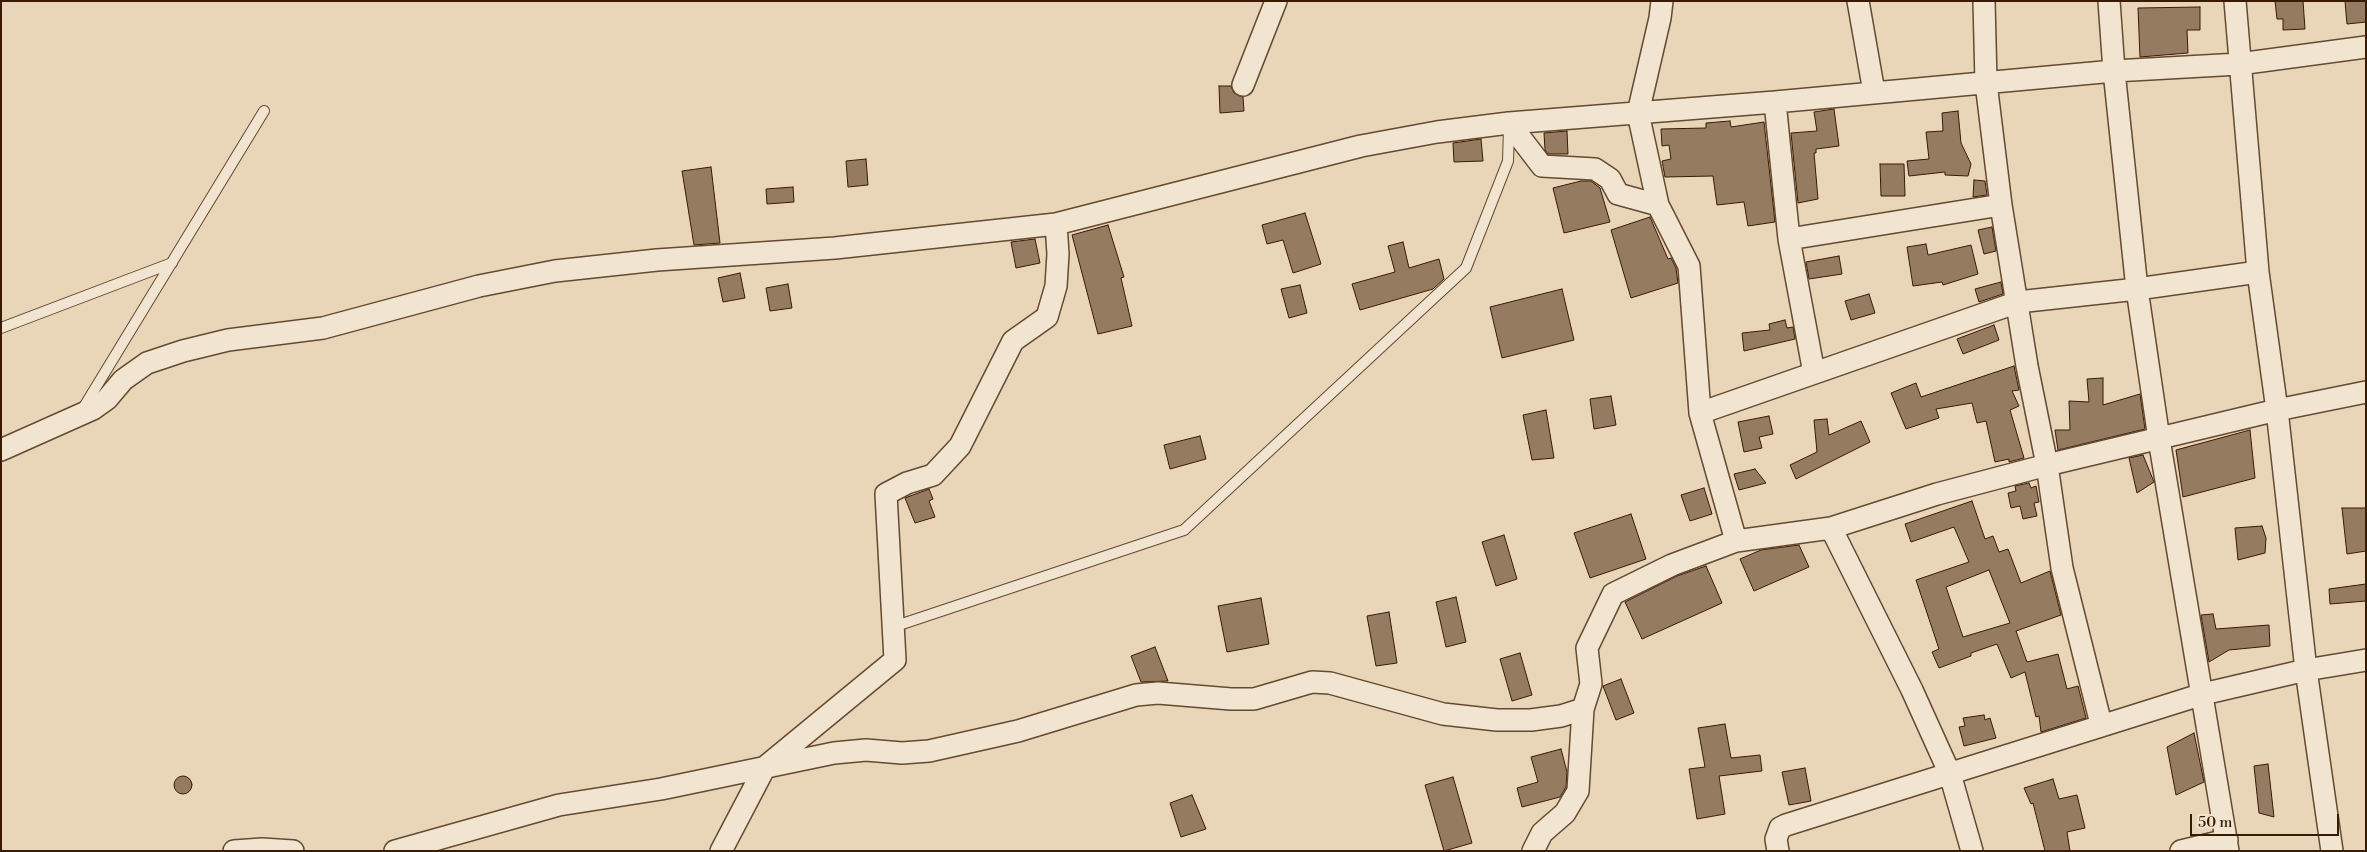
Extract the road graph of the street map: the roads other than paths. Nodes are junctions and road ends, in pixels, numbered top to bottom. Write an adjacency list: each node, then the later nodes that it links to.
1 (1276, 1): 11 (street)
2 (1662, 1): 15 (street)
3 (1858, 1): 12 (street)
4 (1984, 1): 10 (street)
5 (2109, 1): 9 (street)
6 (2235, 1): 8 (street)
7 (2366, 47): 8 (street)
8 (2239, 64): 9 (street); 22 (street)
9 (2114, 70): 10 (street); 23 (street)
10 (1986, 83): 12 (street); 18 (street)
11 (1243, 85)
12 (1874, 92): 13 (street)
13 (1775, 102): 15 (street); 20 (street)
14 (264, 111): 21 (lane)
15 (1638, 113): 16 (street); 17 (street)
16 (1509, 123): 17 (street); 19 (street); 36 (lane)
17 (1658, 205): 29 (street)
18 (2001, 205): 20 (street); 24 (street)
19 (1056, 224): 30 (street); 36 (street)
20 (1789, 239): 26 (street)
21 (172, 263): 25 (lane); 30 (lane)
22 (2258, 272): 23 (street); 28 (street)
23 (2137, 289): 24 (street); 31 (street)
24 (2018, 302): 26 (street); 33 (street)
25 (1, 328)
26 (1814, 373): 29 (street)
27 (2366, 392): 28 (street)
28 (2277, 410): 31 (street); 38 (street)
29 (1700, 413): 35 (street)
30 (78, 417): 32 (street)
31 (2159, 439): 33 (street); 39 (street)
32 (1, 450)
33 (2047, 465): 34 (street); 41 (street)
34 (1831, 528): 35 (street); 43 (street)
35 (1736, 541): 40 (street)
36 (893, 627): 42 (street)
37 (2366, 660): 38 (street)
38 (2306, 670): 39 (street); 53 (street)
39 (2202, 694): 41 (street); 44 (street)
40 (1583, 708): 42 (street); 49 (street)
41 (2101, 724): 43 (street)
42 (765, 767): 47 (street); 48 (street)
43 (1950, 774): 50 (street); 51 (street)
44 (2228, 845): 52 (street)
45 (234, 851): 46 (street)
46 (293, 851)
47 (395, 851)
48 (721, 851)
49 (1533, 851)
50 (1778, 851)
51 (1972, 851)
52 (2181, 851)
53 (2332, 851)

